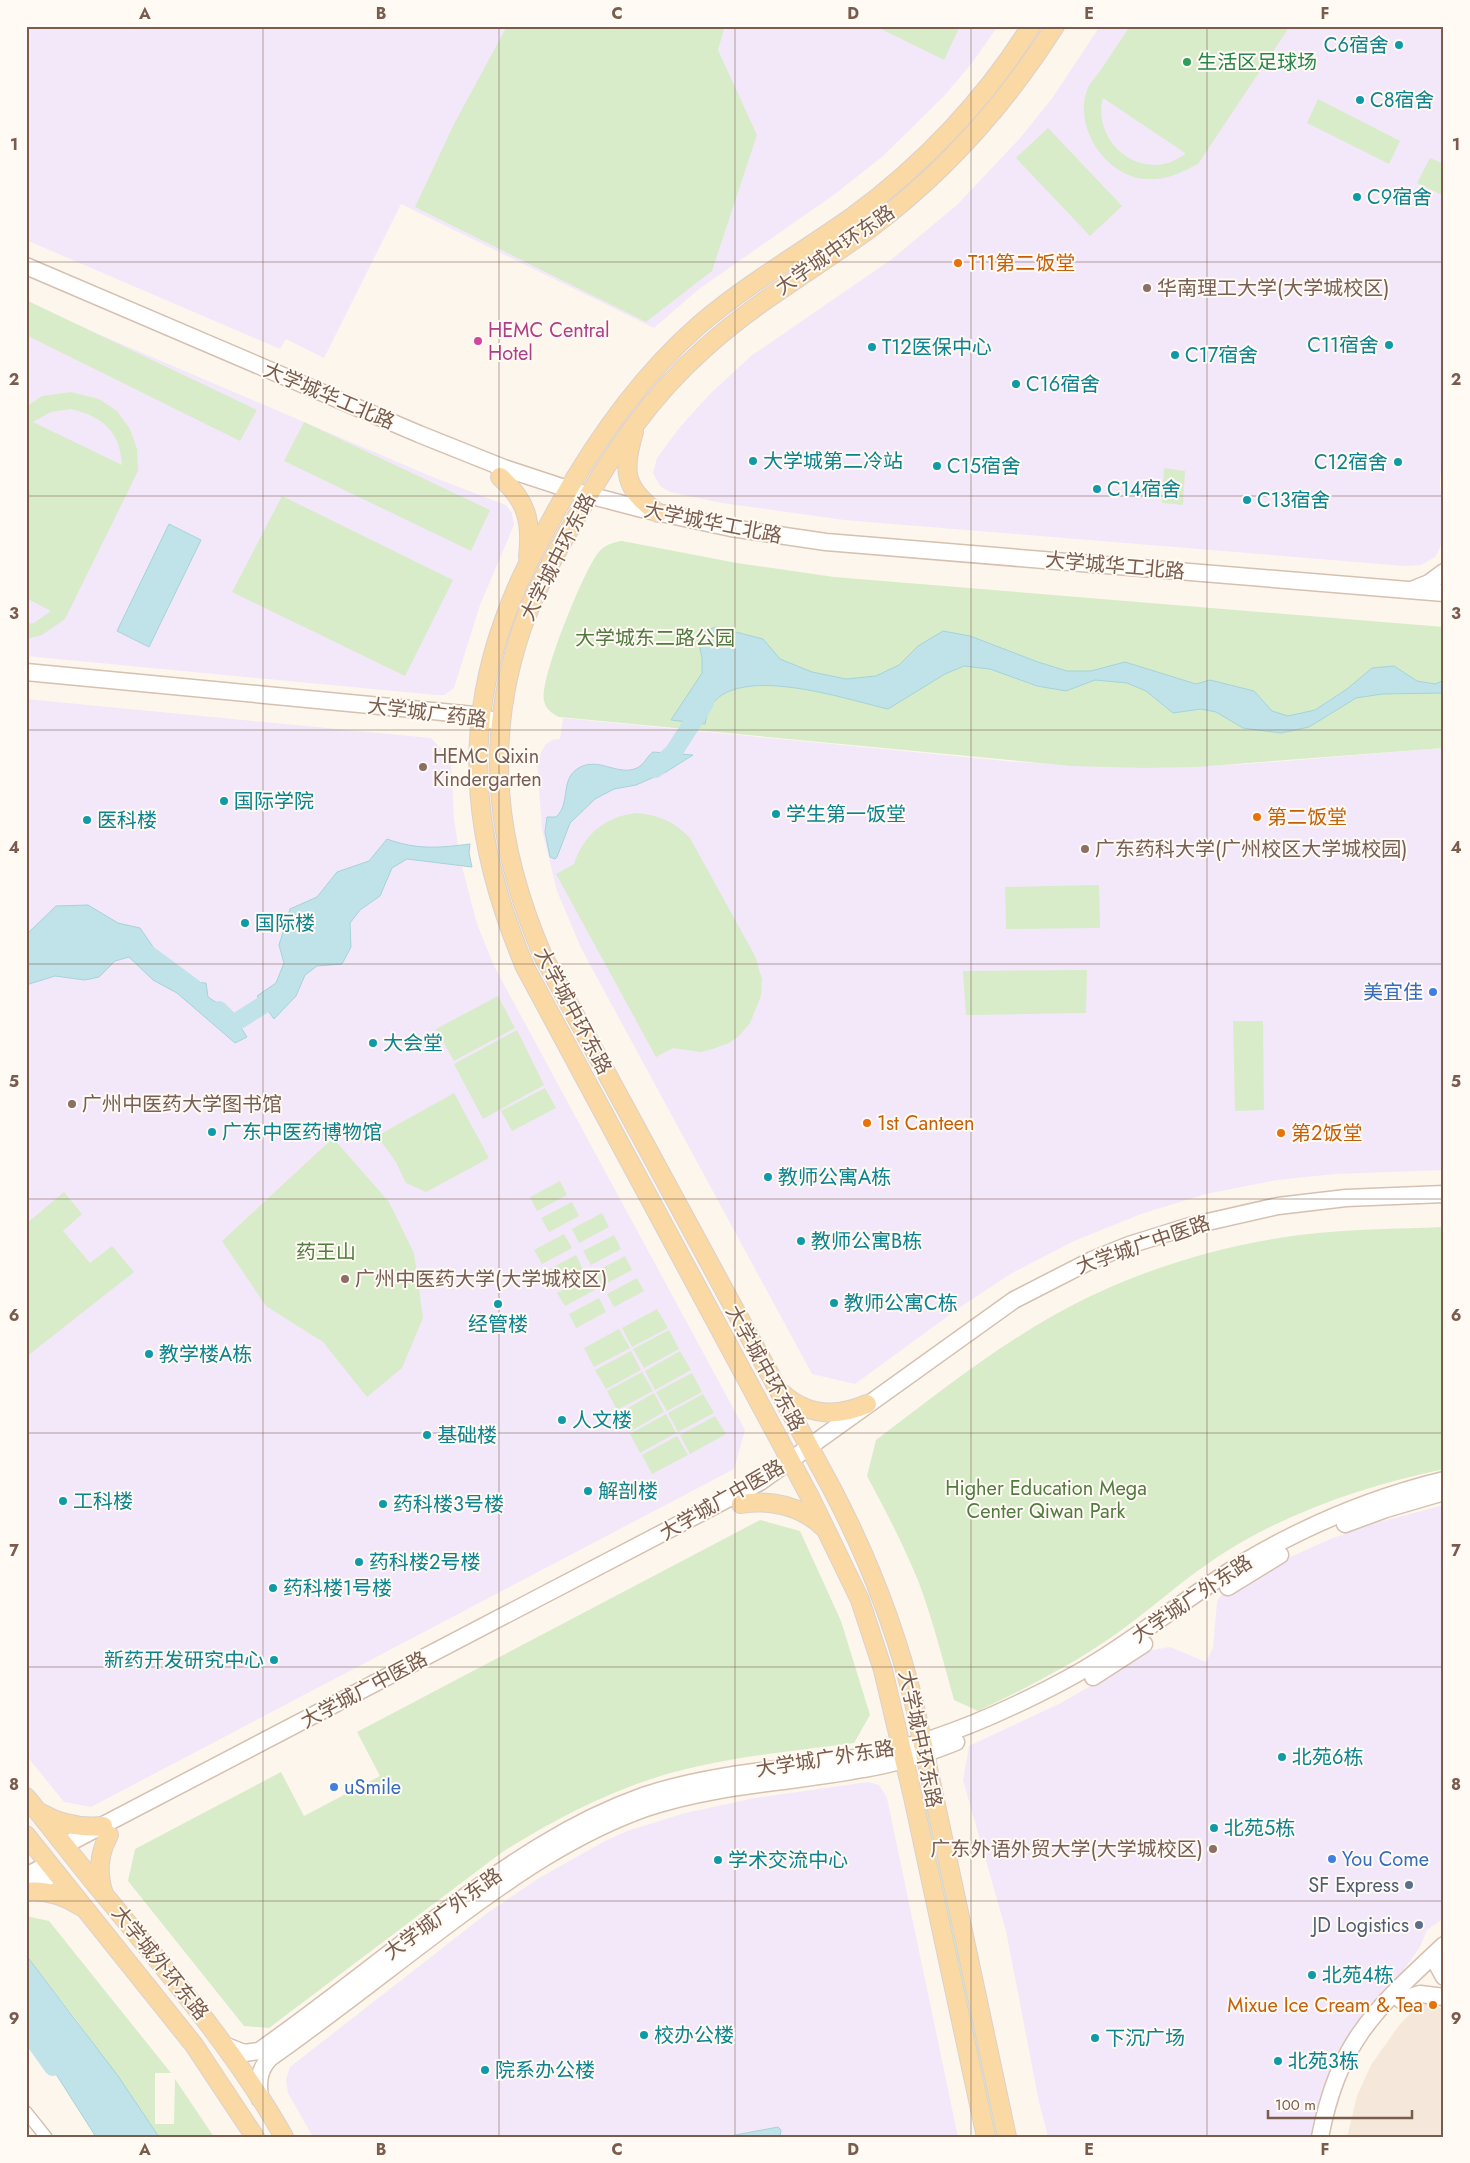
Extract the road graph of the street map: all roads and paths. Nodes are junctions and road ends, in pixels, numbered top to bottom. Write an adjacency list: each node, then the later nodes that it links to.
1 (1031, 26): 7 (main road, 大学城中环东路)
2 (1055, 26): 5 (main road, 大学城中环东路)
3 (26, 266): 7 (main road, 大学城华工北路)
4 (26, 277): 6 (main road, 大学城华工北路)
5 (639, 418): 8 (main road, 大学城中环东路); 9 (main road)
6 (500, 477): 7 (main road, 大学城华工北路); 10 (main road)
7 (566, 493): 8 (main road, 大学城华工北路); 10 (main road, 大学城中环东路)
8 (586, 499): 9 (main road, 大学城华工北路); 14 (main road, 大学城华工北路); 18 (main road, 大学城中环东路)
9 (658, 513): 12 (main road, 大学城华工北路)
10 (526, 567): 17 (main road, 大学城中环东路)
11 (1444, 572): 12 (main road)
12 (1409, 590): 13 (main road, 大学城华工北路)
13 (1444, 593)
14 (1444, 603)
15 (26, 672): 17 (main road, 大学城广药路)
16 (26, 683): 17 (main road, 大学城广药路)
17 (481, 721): 18 (main road, 大学城广药路); 24 (main road, 大学城中环东路)
18 (501, 723): 21 (main road, 大学城中环东路)
19 (1444, 1194): 22 (main road, 大学城广中医路)
20 (1444, 1204): 23 (main road, 大学城广中医路)
21 (775, 1386): 22 (main road); 23 (main road, 大学城中环东路)
22 (867, 1404): 23 (main road, 大学城广中医路)
23 (811, 1452): 24 (main road, 大学城广中医路); 29 (main road, 大学城中环东路)
24 (793, 1465): 27 (main road, 大学城广中医路); 28 (main road, 大学城中环东路); 32 (main road, 大学城广中医路)
25 (1444, 1480): 29 (main road, 大学城广外东路)
26 (1444, 1492): 29 (main road, 大学城广外东路)
27 (741, 1504): 28 (main road); 32 (main road, 大学城广中医路)
28 (828, 1532): 30 (main road, 大学城中环东路)
29 (923, 1748): 30 (main road, 大学城广外东路); 50 (main road, 大学城中环东路)
30 (903, 1754): 43 (main road, 大学城广外东路); 44 (main road, 大学城广外东路); 49 (main road, 大学城中环东路)
31 (32, 1803): 32 (main road); 34 (main road, 大学城外环东路)
32 (106, 1830): 34 (main road, 大学城广中医路); 38 (main road)
33 (26, 1835): 35 (main road, 大学城外环东路)
34 (68, 1850): 38 (main road, 大学城外环东路)
35 (53, 1868): 36 (main road); 37 (main road); 39 (main road, 大学城外环东路)
36 (26, 1876)
37 (26, 1890): 39 (main road)
38 (104, 1895): 43 (main road, 大学城外环东路)
39 (87, 1910): 47 (main road, 大学城外环东路)
40 (1442, 1959): 42 (main road); 51 (main road)
41 (1444, 1997): 42 (main road)
42 (1401, 2000): 52 (main road)
43 (224, 2045): 44 (main road, 大学城外环东路)
44 (260, 2099): 48 (main road, 大学城外环东路)
45 (26, 2112): 46 (street)
46 (46, 2137)
47 (255, 2137)
48 (284, 2137)
49 (986, 2137)
50 (1007, 2137)
51 (1320, 2137)
52 (1330, 2137)

